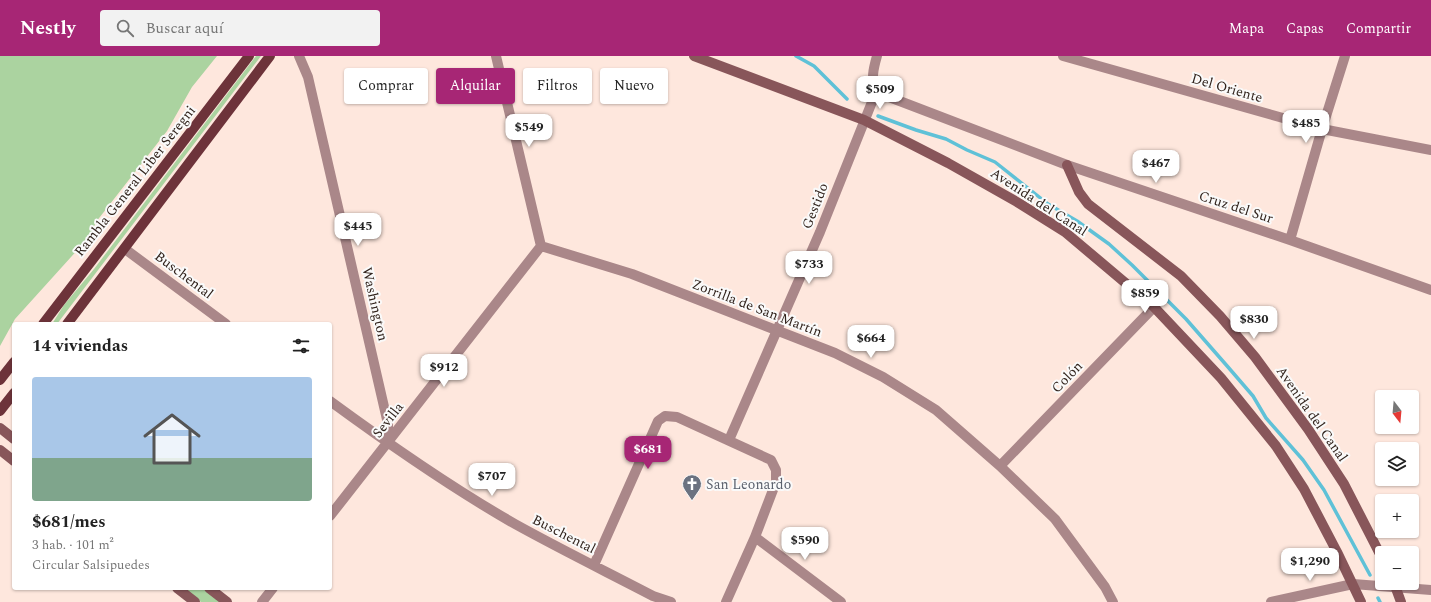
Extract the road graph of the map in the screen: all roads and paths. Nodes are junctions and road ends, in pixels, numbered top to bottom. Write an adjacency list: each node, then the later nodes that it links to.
1 (249, 56): 19 (main road, Rambla General Liber Seregni)
2 (270, 56): 16 (main road)
3 (299, 56): 31 (street, Washington)
4 (496, 56): 15 (street)
5 (694, 56): 10 (street, Avenida del Canal)
6 (877, 56): 9 (street)
7 (1063, 56): 11 (street, Del Oriente)
8 (1345, 56): 11 (street)
9 (876, 92): 10 (street, Gestido); 13 (street, Cruz del Sur)
10 (864, 120): 18 (street, Avenida del Canal); 22 (street, Gestido)
11 (1322, 129): 12 (street, Del Oriente); 14 (street)
12 (1431, 150)
13 (1067, 166): 14 (street, Cruz del Sur); 37 (street, Avenida del Canal)
14 (1290, 240): 17 (street, Cruz del Sur)
15 (540, 246): 22 (street, Zorrilla de San Martín); 31 (street, Sevilla)
16 (125, 249): 20 (main road); 21 (street, Buschental)
17 (1431, 290)
18 (1154, 307): 34 (street, Colón); 39 (street, Avenida del Canal)
19 (45, 322)
20 (69, 322)
21 (223, 322)
22 (778, 331): 30 (street, Gestido); 34 (street, Zorrilla de San Martín)
23 (12, 365): 24 (main road)
24 (0, 380)
25 (12, 396): 27 (main road)
26 (332, 402): 31 (street, Buschental)
27 (0, 411)
28 (0, 428): 29 (street)
29 (12, 437)
30 (730, 440): 36 (street); 38 (street)
31 (388, 443): 35 (street, Sevilla); 38 (street, Buschental)
32 (0, 450): 33 (street)
33 (12, 459)
34 (1000, 466): 54 (street, Zorrilla de San Martín)
35 (332, 513)
36 (756, 537): 52 (street); 53 (street)
37 (1376, 546)
38 (594, 565): 47 (street, Buschental)
39 (1353, 584): 40 (street); 55 (street); 56 (street, Avenida del Canal)
40 (1375, 585)
41 (1419, 589): 46 (street)
42 (179, 590): 48 (street)
43 (212, 590): 49 (street)
44 (271, 590): 50 (street)
45 (1396, 590): 57 (street)
46 (1431, 590)
47 (652, 599): 51 (street, Buschental)
48 (194, 602)
49 (227, 602)
50 (262, 602)
51 (671, 602)
52 (726, 602)
53 (841, 602)
54 (1113, 602)
55 (1271, 602)
56 (1361, 602)
57 (1401, 602)

